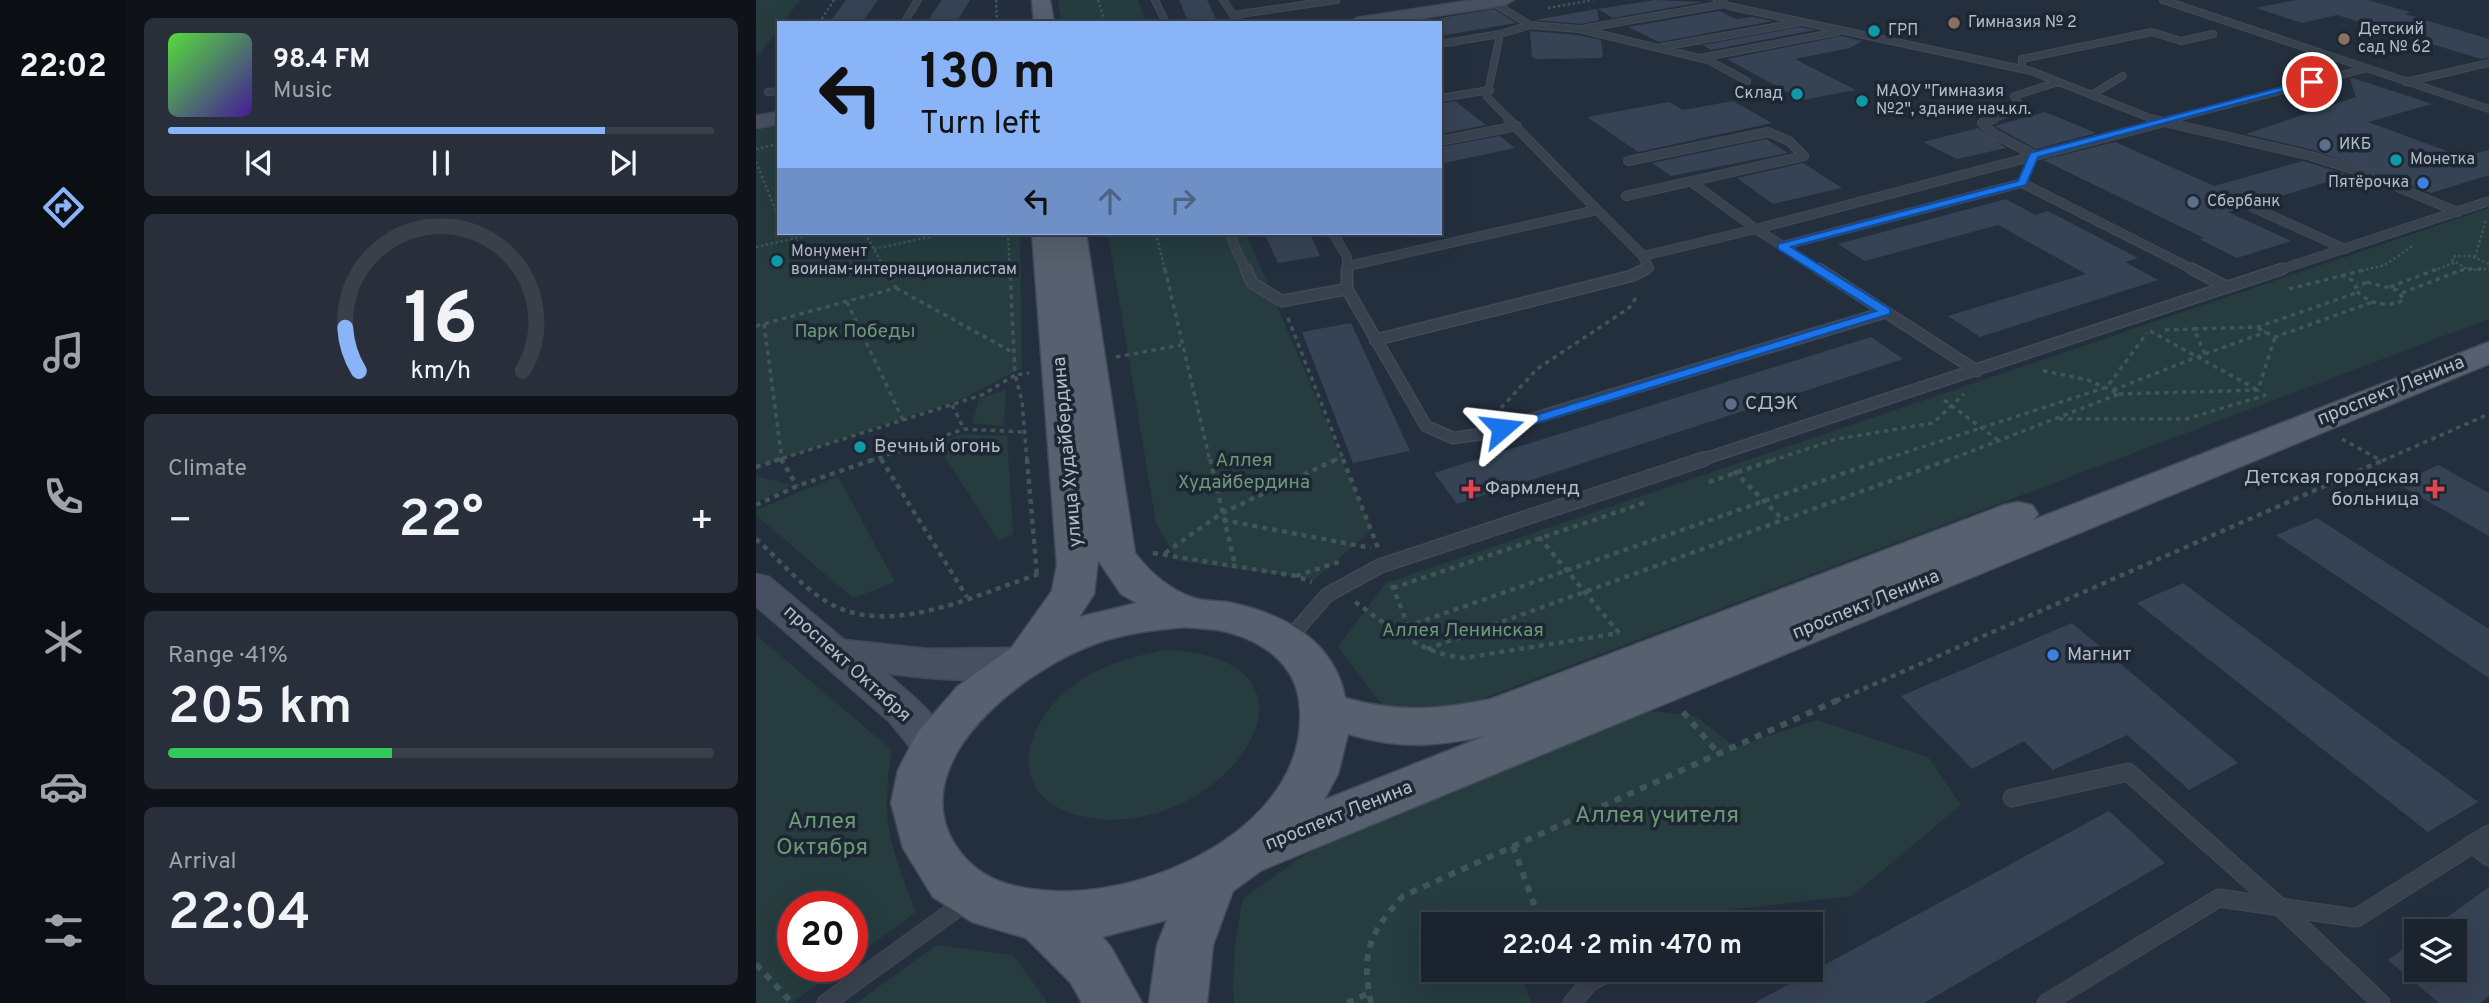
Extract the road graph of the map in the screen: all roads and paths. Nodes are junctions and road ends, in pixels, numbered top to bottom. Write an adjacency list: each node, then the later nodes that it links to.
1 (834, 0): 15 (path)
2 (918, 0): 16 (lane)
3 (996, 0): 17 (path)
4 (1023, 0): 18 (main road)
5 (1041, 0): 19 (main road)
6 (1098, 0): 20 (path)
7 (1155, 0): 21 (lane)
8 (1223, 0): 14 (lane)
9 (1336, 0): 14 (lane)
10 (1717, 0): 13 (lane)
11 (2163, 0): 35 (lane)
12 (1495, 1): 23 (main road); 25 (lane)
13 (1726, 4): 24 (lane); 26 (lane)
14 (1234, 15): 22 (lane)
15 (820, 21)
16 (905, 21)
17 (997, 21)
18 (1025, 21)
19 (1044, 21)
20 (1104, 21)
21 (1165, 21)
22 (1237, 21)
23 (1370, 21)
24 (1803, 22): 27 (lane); 31 (lane)
25 (1530, 25): 26 (lane); 28 (lane)
26 (1579, 29): 31 (lane)
27 (1844, 31): 32 (lane); 34 (lane)
28 (1500, 34): 30 (lane); 40 (lane)
29 (2213, 34): 34 (lane)
30 (1442, 44)
31 (1657, 48): 32 (lane)
32 (1698, 58): 37 (lane)
33 (2489, 63): 39 (lane)
34 (2022, 69): 38 (lane)
35 (2364, 69): 39 (lane); 47 (lane)
36 (2123, 76): 43 (lane)
37 (1747, 81)
38 (2058, 82): 43 (lane); 53 (lane)
39 (2406, 82): 45 (lane)
40 (1490, 90): 44 (lane); 49 (lane)
41 (777, 91): 42 (lane)
42 (768, 92)
43 (2091, 95): 47 (lane)
44 (1442, 98)
45 (2489, 109)
46 (777, 118): 48 (main road)
47 (2157, 121): 53 (lane); 62 (lane)
48 (756, 122)
49 (1517, 126): 50 (lane); 61 (lane)
50 (1442, 141)
51 (777, 144): 52 (path)
52 (756, 149)
53 (2034, 155): 57 (lane); 66 (lane)
54 (1628, 161): 56 (lane)
55 (756, 162): 63 (path)
56 (1690, 181): 58 (lane); 66 (lane)
57 (2022, 183): 79 (lane); 91 (lane)
58 (1626, 196)
59 (2489, 201): 62 (lane)
60 (2252, 207): 82 (lane)
61 (1597, 210): 83 (lane); 87 (lane)
62 (2458, 212): 82 (lane)
63 (777, 213)
64 (2488, 218): 65 (path); 84 (path)
65 (2475, 222)
66 (1756, 229): 79 (lane); 83 (lane)
67 (786, 235): 77 (path)
68 (809, 235): 77 (path)
69 (866, 235): 81 (path)
70 (938, 235): 81 (path)
71 (1008, 235): 117 (path)
72 (1046, 235): 182 (main road, улица Худайбердина)
73 (1072, 235): 174 (main road, улица Худайбердина)
74 (1156, 235): 115 (path)
75 (1230, 235): 98 (lane)
76 (1334, 235): 87 (lane)
77 (788, 240): 80 (path)
78 (2419, 242): 95 (path)
79 (1782, 246): 101 (lane)
80 (756, 247)
81 (874, 249): 93 (path)
82 (2345, 249): 91 (lane)
83 (1643, 256): 90 (lane)
84 (2475, 257): 85 (path); 86 (path)
85 (2489, 262)
86 (2454, 263): 88 (path); 92 (path)
87 (1348, 266): 94 (lane)
88 (2466, 268): 89 (path); 97 (path)
89 (2489, 269)
90 (1631, 276): 114 (lane); 138 (path)
91 (2227, 287): 102 (lane)
92 (2390, 287): 96 (path); 97 (path)
93 (896, 288): 99 (path); 117 (path)
94 (1347, 289): 98 (lane); 114 (lane)
95 (2281, 292)
96 (2356, 293): 100 (path); 106 (path)
97 (2402, 293): 100 (path)
98 (1282, 301): 145 (path)
99 (846, 302): 104 (path); 137 (path)
100 (2373, 302): 112 (path)
101 (1886, 312): 124 (lane); 138 (lane)
102 (2130, 320): 110 (path); 121 (lane)
103 (2188, 321): 108 (path)
104 (764, 324): 105 (path); 147 (path)
105 (756, 326)
106 (2258, 327): 107 (path); 111 (path)
107 (2194, 329): 108 (path); 118 (path)
108 (2162, 330): 110 (path)
109 (2489, 330): 184 (main road, проспект Ленина)
110 (2149, 332): 113 (path); 120 (path); 127 (path)
111 (2266, 332): 112 (path); 118 (path)
112 (2275, 337): 128 (path)
113 (2134, 339)
114 (1375, 340): 138 (lane)
115 (1181, 345): 119 (path); 156 (path)
116 (2489, 352): 192 (main road, проспект Ленина)
117 (1014, 353): 126 (path)
118 (2205, 354): 120 (path)
119 (1115, 357)
120 (2197, 357): 128 (path); 130 (path)
121 (2009, 360): 123 (path); 124 (lane)
122 (2050, 365): 123 (path)
123 (2038, 369): 125 (path); 127 (path)
124 (1977, 371): 144 (lane)
125 (2026, 373)
126 (1015, 375): 134 (path); 141 (path)
127 (2107, 387): 130 (path); 139 (path)
128 (2258, 390): 131 (path); 132 (path)
129 (1970, 391): 150 (path)
130 (2113, 391): 131 (path)
131 (2119, 394): 136 (path)
132 (2266, 395): 133 (path); 136 (path)
133 (2272, 398)
134 (951, 404): 137 (path); 140 (path)
135 (2489, 414): 148 (path)
136 (2055, 419): 143 (path)
137 (904, 420): 147 (path)
138 (1502, 428)
139 (1982, 428): 143 (path); 154 (path)
140 (964, 429): 141 (path); 146 (path)
141 (1024, 432): 168 (path)
142 (2337, 436): 148 (path)
143 (1999, 441): 158 (path)
144 (1718, 456): 150 (path); 157 (lane)
145 (1342, 457): 156 (path); 161 (path)
146 (880, 458): 152 (path); 173 (path)
147 (781, 459): 149 (path); 152 (path)
148 (2380, 460): 186 (path)
149 (756, 467)
150 (1735, 473): 151 (path); 154 (path)
151 (1699, 485)
152 (797, 486): 155 (path)
153 (1651, 501): 159 (path)
154 (1764, 502): 158 (path); 166 (path)
155 (756, 505)
156 (1223, 516): 161 (path); 163 (path); 165 (path)
157 (1524, 520): 159 (path); 164 (lane)
158 (1783, 520): 172 (path)
159 (1540, 538): 166 (path); 170 (path)
160 (756, 539): 173 (path)
161 (1379, 549): 164 (path)
162 (1144, 552): 163 (path)
163 (1165, 554): 165 (path)
164 (1384, 564): 170 (path); 171 (lane)
165 (1235, 565): 171 (path)
166 (1567, 570): 172 (path); 175 (path)
167 (1046, 572): 168 (path)
168 (1037, 575): 173 (path)
169 (756, 586): 181 (main road, проспект Октября)
170 (1393, 588): 175 (path)
171 (1332, 590): 176 (path); 179 (lane)
172 (1585, 592): 177 (path); 180 (path)
173 (967, 597)
174 (1185, 612): 179 (main road); 182 (main road)
175 (1408, 626): 176 (path)
176 (1397, 630): 180 (path)
177 (1619, 633): 178 (path); 180 (path)
178 (1626, 641)
179 (1287, 642): 184 (main road)
180 (1427, 649)
181 (837, 652): 182 (main road); 185 (main road, проспект Октября)
182 (1024, 659): 185 (main road, проспект Ленина)
183 (1674, 700): 186 (path)
184 (1326, 710): 192 (main road)
185 (934, 747): 193 (main road, проспект Ленина)
186 (1718, 753): 190 (path)
187 (2012, 797): 194 (lane)
188 (2489, 834): 189 (lane)
189 (2472, 844): 191 (lane); 194 (lane)
190 (1513, 846): 195 (path); 199 (path)
191 (2489, 857)
192 (1227, 866): 196 (main road, проспект Ленина); 203 (main road)
193 (972, 897): 196 (main road, проспект Ленина); 201 (lane)
194 (2280, 907): 207 (lane); 208 (lane)
195 (1537, 912)
196 (1041, 916): 202 (main road)
197 (756, 964): 200 (path)
198 (1589, 982): 206 (lane)
199 (1369, 993): 204 (path); 205 (path)
200 (792, 1003)
201 (826, 1003)
202 (1113, 1003)
203 (1178, 1003)
204 (1347, 1003)
205 (1371, 1003)
206 (1572, 1003)
207 (2046, 1003)
208 (2381, 1003)

